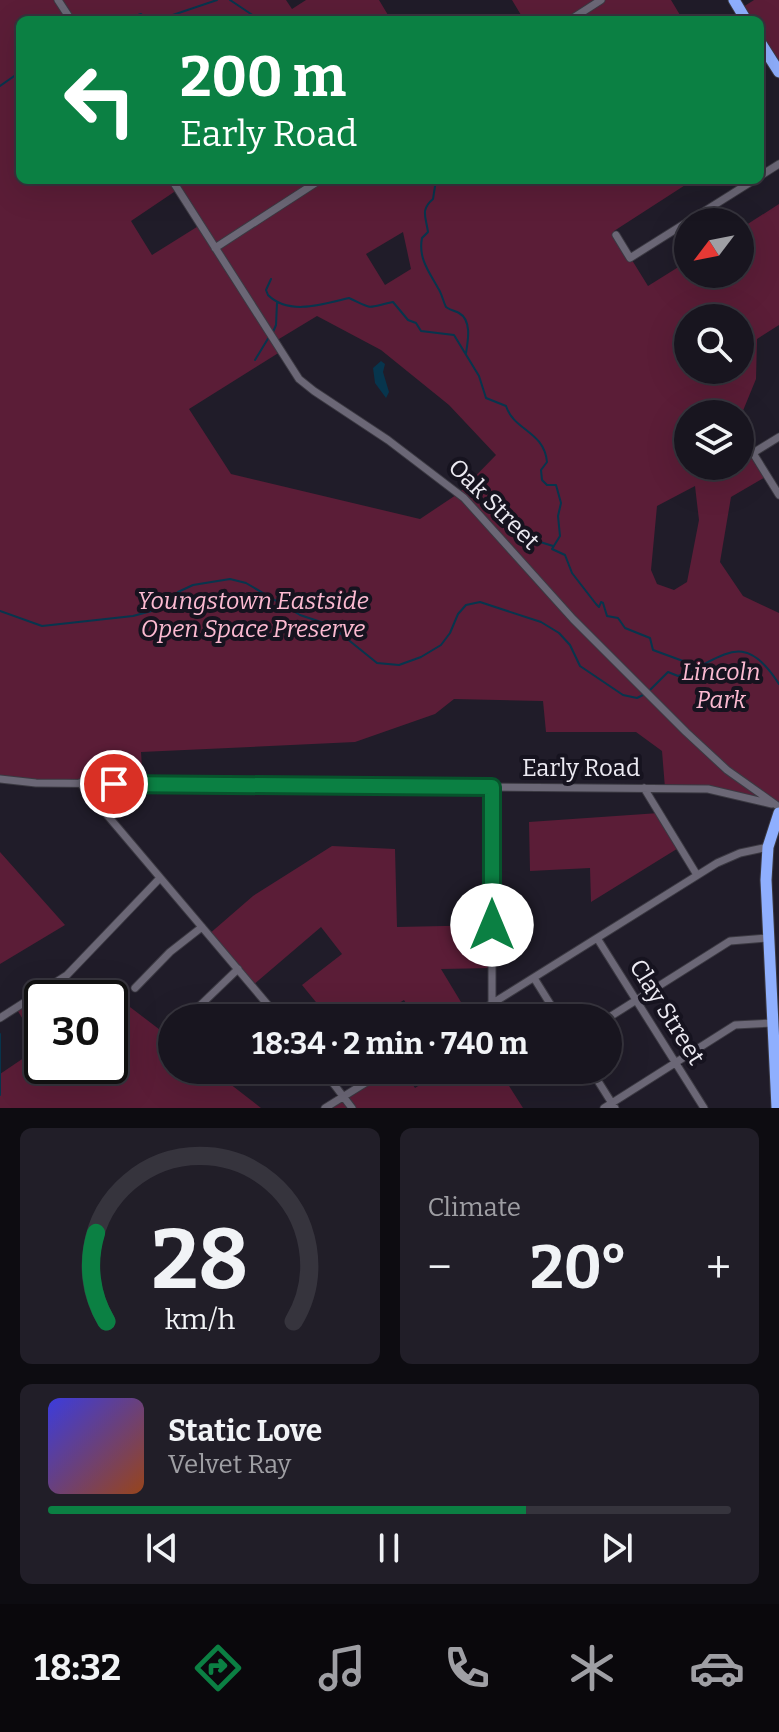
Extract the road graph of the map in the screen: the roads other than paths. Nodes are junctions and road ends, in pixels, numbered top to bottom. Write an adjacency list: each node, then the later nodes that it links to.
1 (601, 0): 2 (street)
2 (576, 16)
3 (764, 48): 4 (highway)
4 (779, 72)
5 (175, 184): 9 (street, Oak Street)
6 (314, 184): 9 (street)
7 (748, 184): 8 (street)
8 (616, 235)
9 (215, 248): 16 (street, Oak Street)
10 (779, 437): 11 (street)
11 (779, 495)
12 (0, 779): 13 (street, Early Road)
13 (80, 783): 14 (street, Early Road); 19 (street)
14 (492, 787): 15 (street, Early Road); 31 (street)
15 (644, 788): 16 (street, Early Road); 18 (street)
16 (778, 808): 17 (highway)
17 (768, 847): 18 (street); 22 (highway)
18 (697, 875): 21 (street)
19 (160, 878): 20 (street); 34 (street)
20 (202, 927): 24 (street); 27 (street)
21 (597, 938): 25 (street); 28 (street, Clay Street)
22 (768, 938): 23 (highway); 28 (street)
23 (774, 960): 26 (highway)
24 (238, 969): 29 (street); 30 (street)
25 (534, 978): 31 (street); 32 (street)
26 (775, 984): 35 (highway)
27 (135, 988)
28 (636, 1000): 33 (street); 36 (street, Clay Street)
29 (202, 1004)
30 (267, 1004)
31 (492, 1004)
32 (550, 1004)
33 (622, 1009)
34 (1, 1018)
35 (773, 1023): 36 (street); 45 (highway)
36 (675, 1063): 41 (street); 44 (street, Clay Street)
37 (335, 1084): 40 (street)
38 (364, 1084): 40 (street)
39 (598, 1084): 41 (street)
40 (345, 1096): 42 (street); 43 (street)
41 (610, 1106)
42 (325, 1108)
43 (352, 1108)
44 (704, 1108)
45 (777, 1108)

